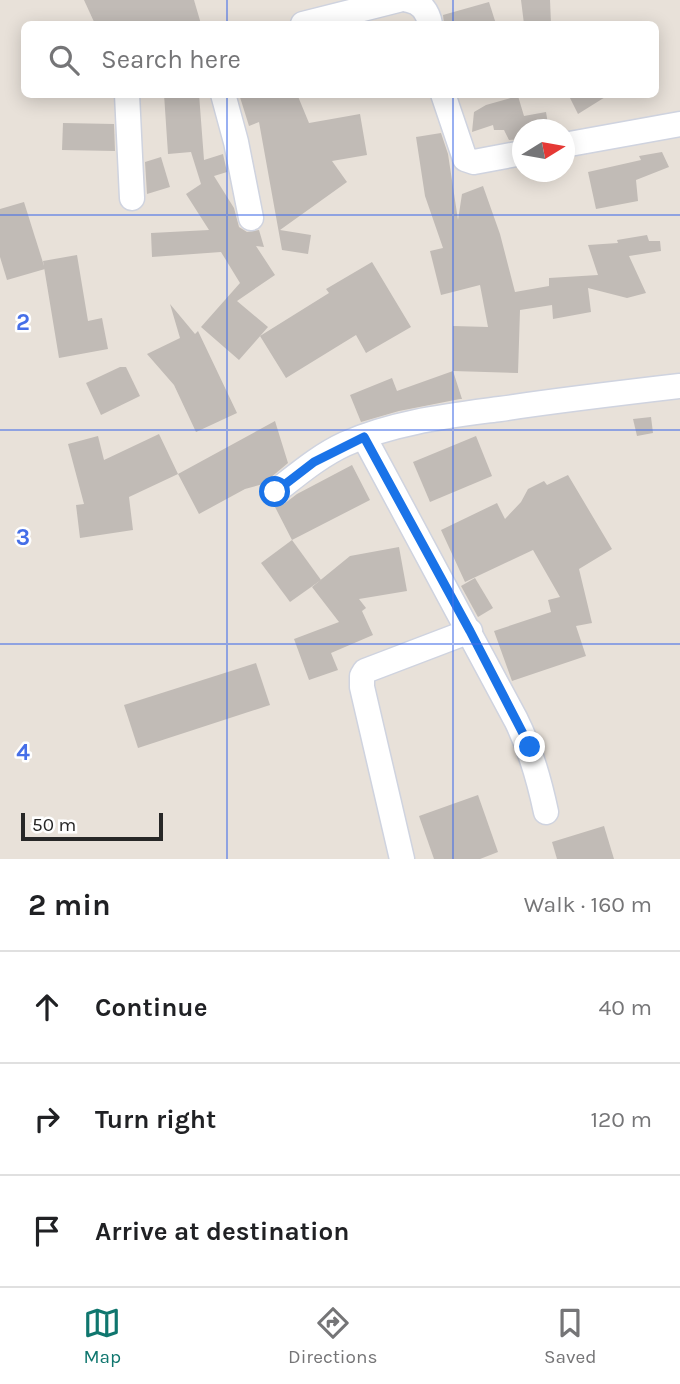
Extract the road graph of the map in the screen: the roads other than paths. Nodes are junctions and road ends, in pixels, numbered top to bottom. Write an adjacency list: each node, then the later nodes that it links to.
1 (398, 0): 3 (street)
2 (408, 0): 4 (street)
3 (315, 21)
4 (429, 21)
5 (127, 98): 11 (street)
6 (223, 98): 12 (street)
7 (444, 98): 10 (street)
8 (680, 124): 9 (street)
9 (575, 143)
10 (512, 155)
11 (132, 198)
12 (251, 218)
13 (680, 386): 14 (street)
14 (364, 437): 15 (street); 16 (street)
15 (275, 492)
16 (470, 631): 17 (street); 18 (street)
17 (546, 812)
18 (402, 859)

